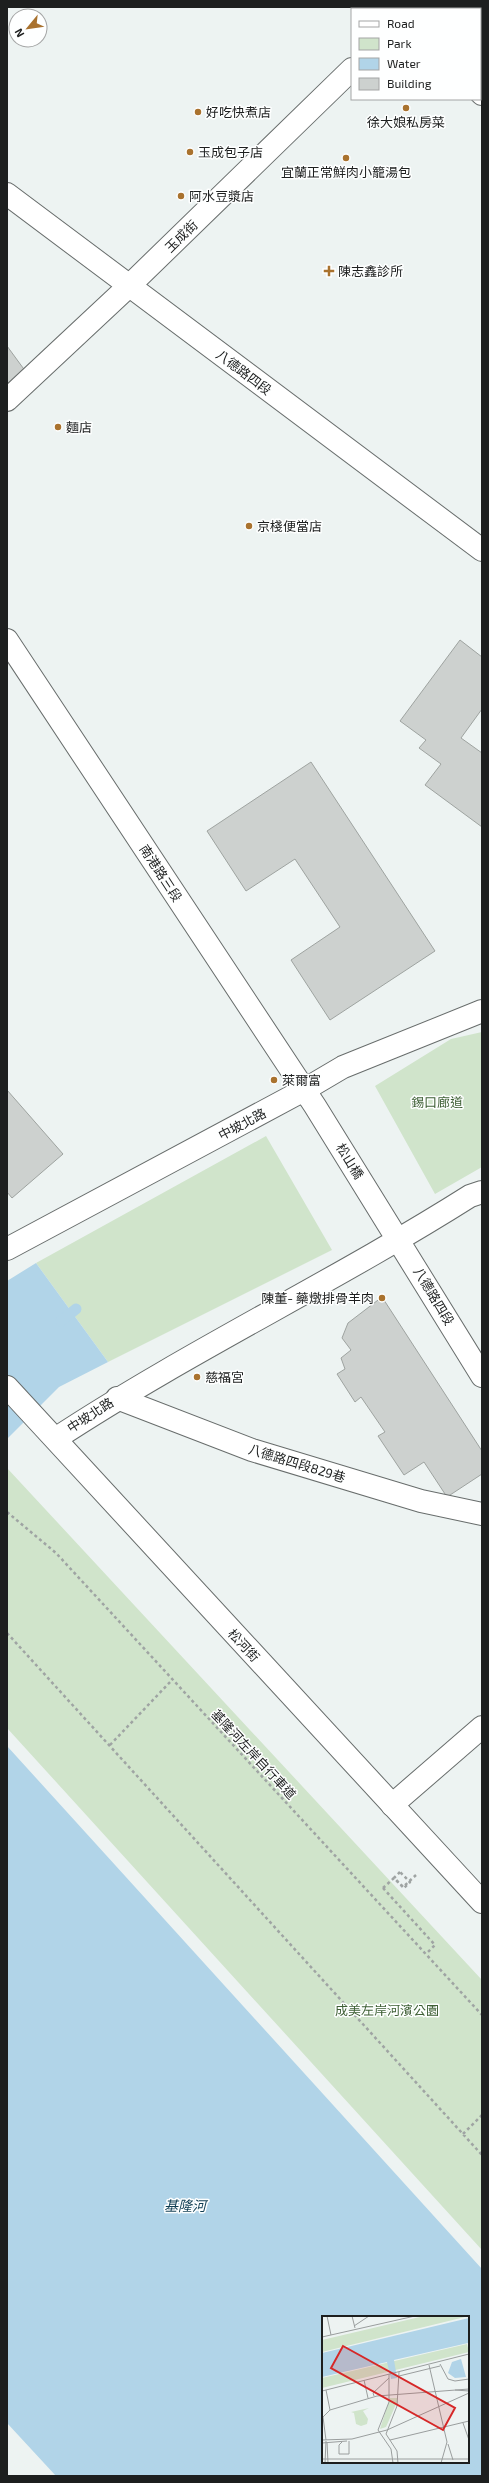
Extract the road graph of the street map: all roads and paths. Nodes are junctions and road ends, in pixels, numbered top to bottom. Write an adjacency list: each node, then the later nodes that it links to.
1 (351, 70): 3 (street, 玉成街)
2 (7, 194): 3 (street, 八德路四段)
3 (130, 285): 4 (street, 玉成街); 5 (street, 八德路四段)
4 (7, 400)
5 (482, 550)
6 (7, 640): 8 (street, 南港路三段)
7 (482, 1011): 8 (street, 中坡北路)
8 (310, 1098): 10 (street, 松山橋); 12 (street, 中坡北路)
9 (482, 1192): 11 (street, 中坡北路)
10 (385, 1216): 11 (street, 八德路四段)
11 (400, 1240): 13 (street, 八德路四段); 15 (street, 中坡北路)
12 (7, 1249)
13 (482, 1376)
14 (7, 1387): 16 (street, 松河街)
15 (117, 1398): 16 (street, 中坡北路); 18 (street, 八德路四段829巷)
16 (48, 1432): 23 (street, 松河街)
17 (7, 1512): 20 (path, 基隆河左岸自行車道)
18 (482, 1514)
19 (7, 1633): 22 (path)
20 (172, 1680): 22 (path); 26 (path, 基隆河左岸自行車道)
21 (482, 1727): 23 (street)
22 (110, 1744): 29 (path)
23 (392, 1805): 25 (street, 松河街)
24 (416, 1875): 26 (path, bridge)
25 (482, 1902)
26 (426, 1954): 27 (path, 基隆河左岸自行車道)
27 (482, 2015)
28 (482, 2115): 29 (path)
29 (463, 2134): 30 (path)
30 (482, 2155)

